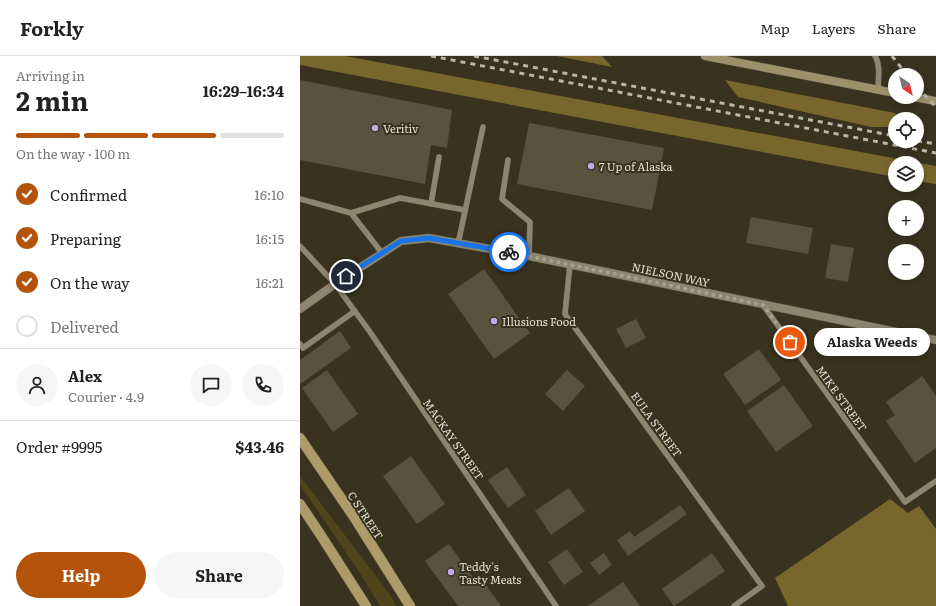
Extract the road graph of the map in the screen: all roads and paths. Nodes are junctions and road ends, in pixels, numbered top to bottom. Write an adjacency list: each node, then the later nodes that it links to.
1 (705, 56): 3 (main road)
2 (875, 56): 3 (lane)
3 (878, 90): 4 (main road)
4 (888, 92)
5 (924, 99): 6 (main road)
6 (936, 101)
7 (483, 127): 12 (lane)
8 (439, 157): 11 (lane)
9 (508, 160): 17 (lane)
10 (300, 199): 13 (lane)
11 (431, 204): 12 (lane); 13 (lane)
12 (465, 210): 14 (lane)
13 (350, 213): 16 (lane)
14 (458, 244): 16 (street, NIELSON WAY); 17 (street, NIELSON WAY)
15 (300, 246): 19 (lane, MACKAY STREET)
16 (382, 253): 19 (street)
17 (529, 256): 18 (street, NIELSON WAY)
18 (570, 264): 20 (street, NIELSON WAY); 31 (lane, EULA STREET)
19 (335, 284): 21 (street); 22 (lane, MACKAY STREET)
20 (763, 305): 23 (street, NIELSON WAY); 26 (lane, MIKE STREET)
21 (300, 309)
22 (355, 311): 24 (lane); 30 (lane, MACKAY STREET)
23 (936, 340)
24 (300, 344)
25 (300, 438): 29 (main road, C STREET)
26 (936, 481)
27 (300, 504): 28 (main road)
28 (366, 606)
29 (410, 606)
30 (556, 606)
31 (734, 606)

